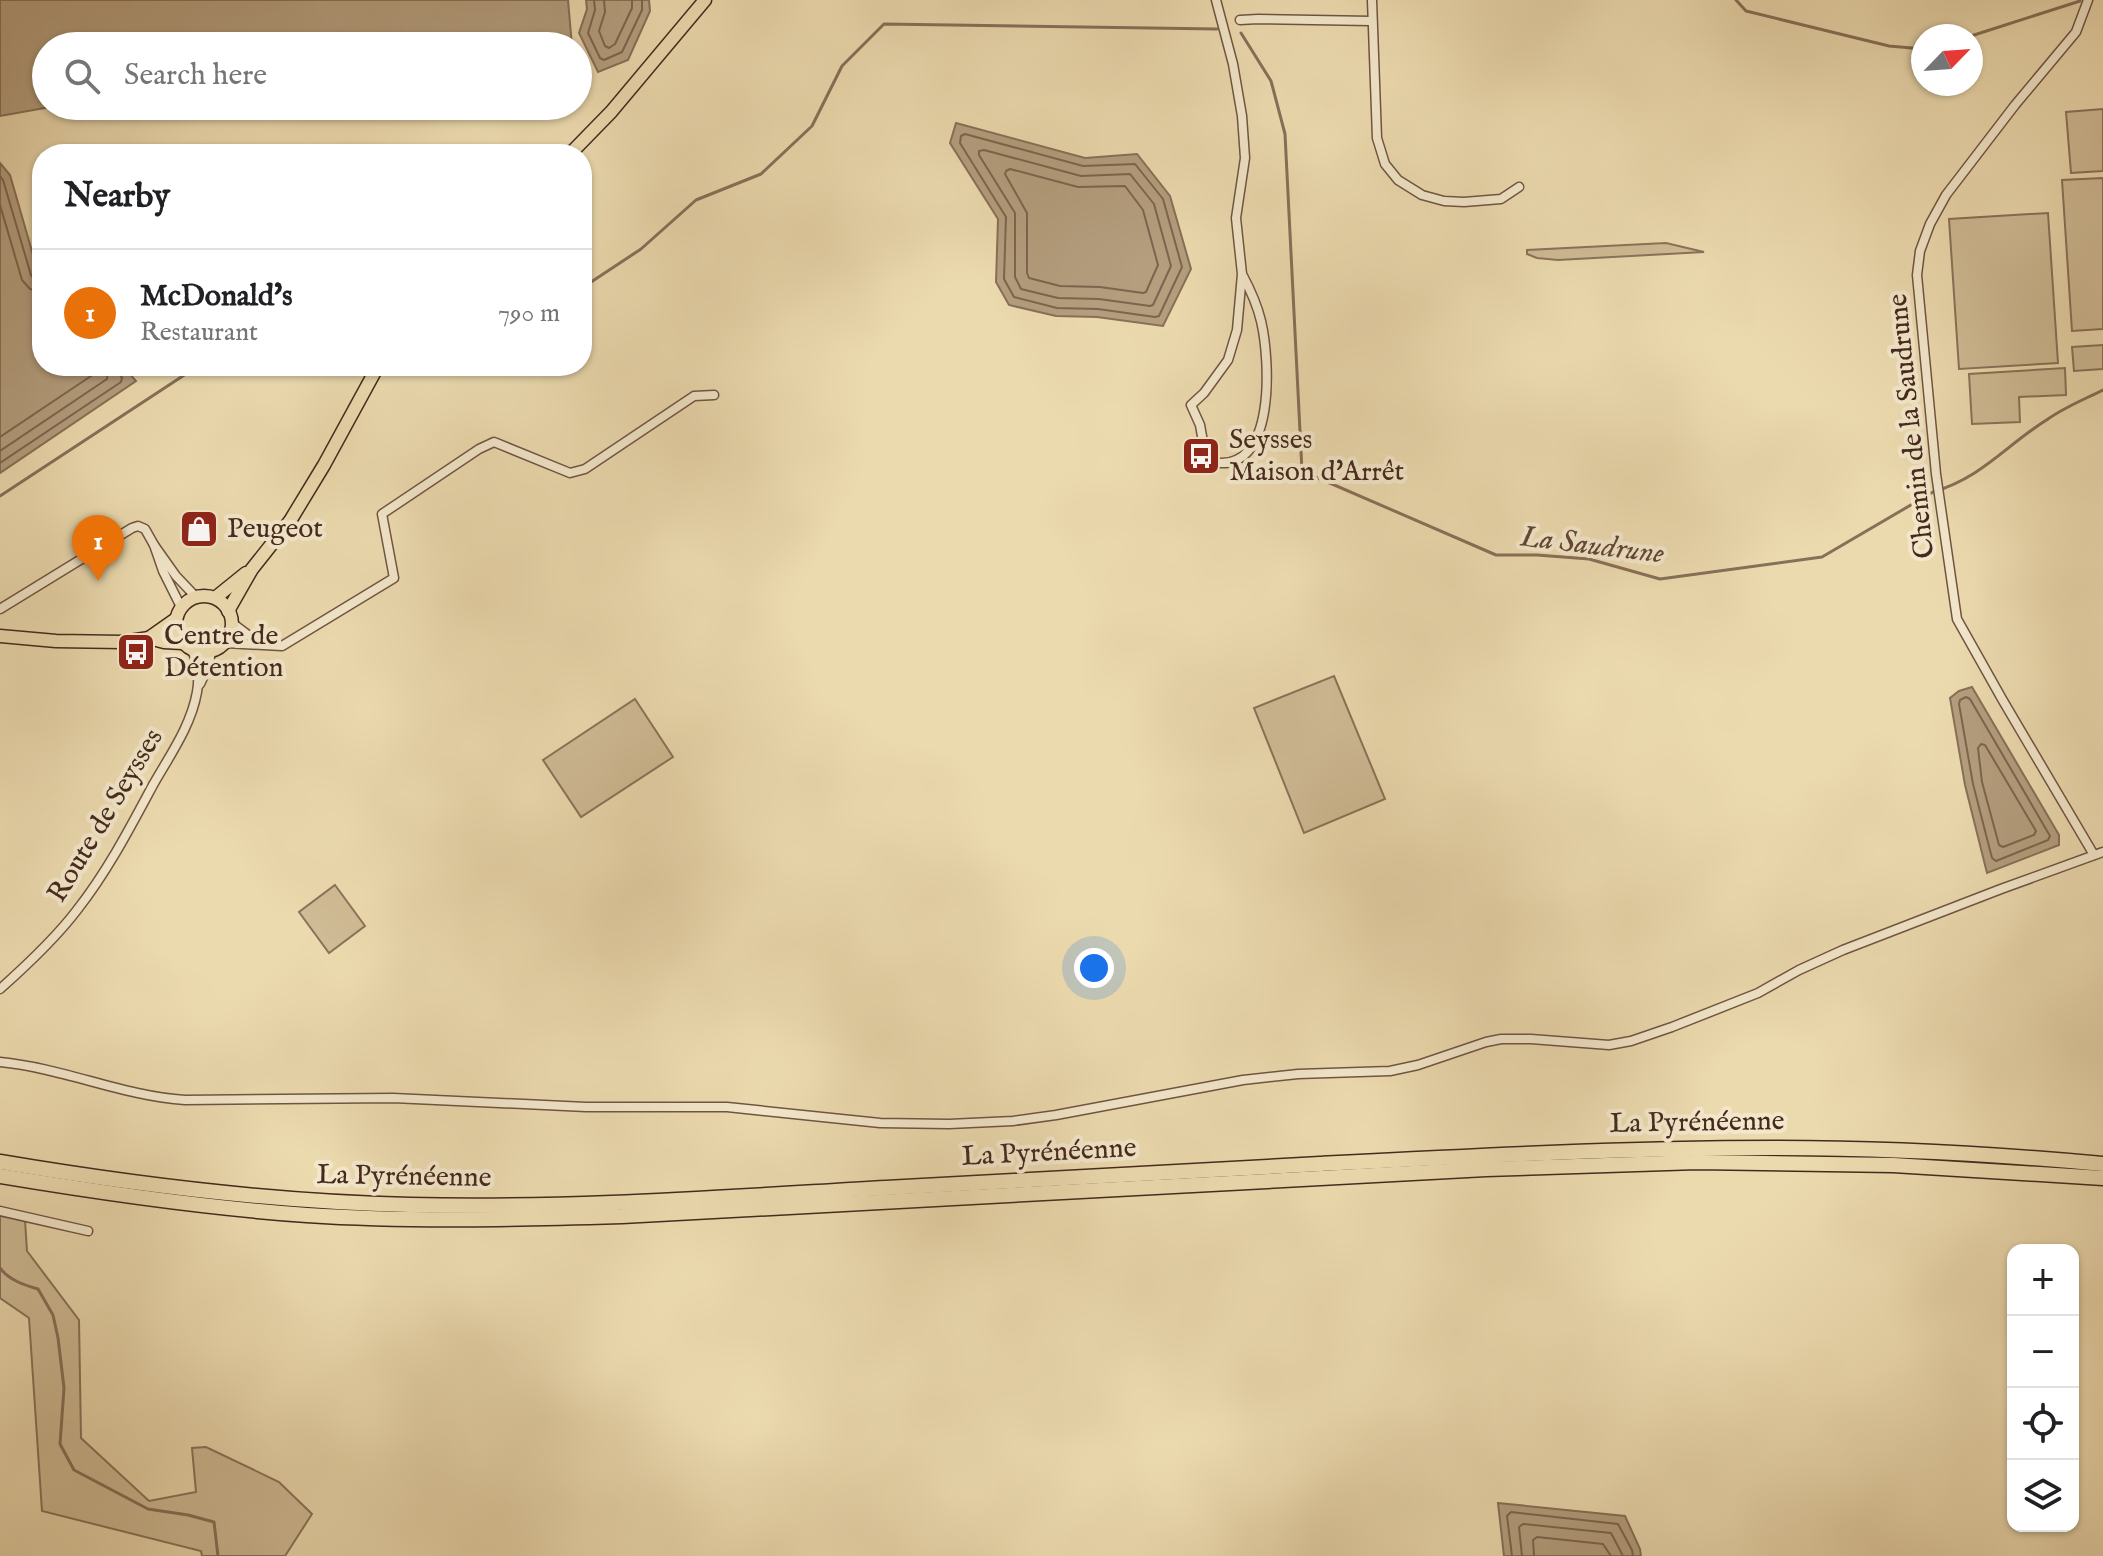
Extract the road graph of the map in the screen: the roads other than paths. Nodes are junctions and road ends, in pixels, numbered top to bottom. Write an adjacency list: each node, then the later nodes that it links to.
1 (705, 0): 7 (main road)
2 (1216, 0): 9 (street)
3 (1372, 0): 6 (street)
4 (2088, 0): 26 (street, Chemin de la Saudrune)
5 (1240, 20): 6 (street)
6 (1371, 21): 8 (street)
7 (580, 144)
8 (1519, 187)
9 (1242, 274): 9 (street)
10 (373, 376): 13 (main road)
11 (714, 395): 22 (street)
12 (154, 545): 14 (street); 16 (street); 17 (street)
13 (252, 569): 15 (main road); 18 (main road)
14 (196, 597): 15 (main road); 17 (main road)
15 (215, 598): 18 (main road)
16 (0, 609)
17 (178, 613): 20 (main road); 23 (main road)
18 (230, 617): 21 (main road); 22 (street)
19 (0, 636): 20 (main road)
20 (149, 638): 23 (main road)
21 (225, 643): 22 (street); 24 (main road)
22 (261, 645)
23 (187, 646): 24 (main road); 25 (street, Route de Seysses)
24 (211, 652): 25 (street, Route de Seysses)
25 (198, 688): 27 (street, Route de Seysses)
26 (2099, 854): 28 (street)
27 (0, 989)
28 (0, 1062)
29 (0, 1162): 30 (highway, La Pyrénéenne)
30 (2103, 1164)
31 (0, 1176): 32 (highway, La Pyrénéenne)
32 (2103, 1178)
33 (0, 1211): 34 (street)
34 (88, 1231)

